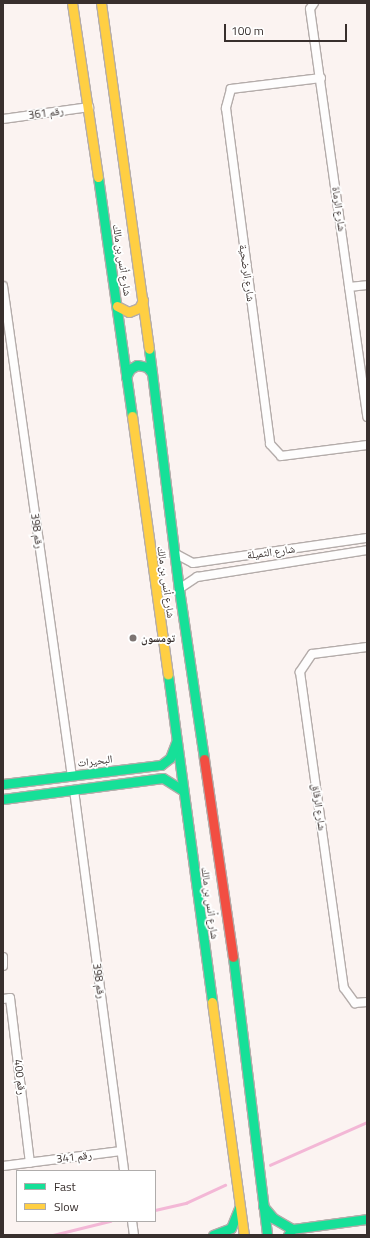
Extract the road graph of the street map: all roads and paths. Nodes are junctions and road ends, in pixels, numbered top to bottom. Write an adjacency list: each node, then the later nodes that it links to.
1 (72, 3): 5 (main road, شارع أنس بن مالك)
2 (101, 3): 10 (main road, شارع أنس بن مالك)
3 (314, 3): 4 (street, شارع الرماة)
4 (321, 78): 9 (street, شارع الرماة); 15 (street, شارع الرضحية)
5 (89, 108): 6 (street, رقم 361); 11 (main road, شارع أنس بن مالك)
6 (3, 119)
7 (367, 285): 9 (street)
8 (3, 286): 23 (street, رقم 398)
9 (349, 287): 14 (street, شارع الرماة)
10 (143, 300): 11 (main road); 12 (main road, شارع أنس بن مالك)
11 (116, 306): 13 (main road, شارع أنس بن مالك)
12 (152, 373): 13 (main road); 18 (main road, شارع أنس بن مالك)
13 (126, 377): 21 (main road, شارع أنس بن مالك)
14 (367, 417)
15 (367, 445)
16 (367, 538): 18 (street, شارع الثميلة)
17 (367, 550): 19 (street, شارع الثميلة)
18 (176, 554): 19 (main road, شارع أنس بن مالك)
19 (179, 589): 38 (main road, شارع أنس بن مالك)
20 (367, 647): 32 (street, شارع الرقاق)
21 (176, 742): 22 (main road, البحيرات); 27 (main road, شارع أنس بن مالك)
22 (142, 767): 23 (main road, البحيرات); 24 (main road)
23 (72, 776): 25 (main road, البحيرات)
24 (142, 781): 26 (main road); 27 (main road)
25 (3, 784)
26 (74, 790): 28 (main road); 33 (street, رقم 398)
27 (182, 790): 37 (main road, شارع أنس بن مالك)
28 (3, 799)
29 (3, 957): 30 (street)
30 (3, 966)
31 (3, 999): 34 (street, رقم 400)
32 (367, 1002)
33 (121, 1151): 34 (street, رقم 341); 36 (street, رقم 398)
34 (30, 1162): 35 (street, رقم 341)
35 (3, 1166)
36 (124, 1170)
37 (240, 1202): 43 (main road); 44 (main road, شارع أنس بن مالك)
38 (262, 1205): 41 (main road); 45 (main road, شارع أنس بن مالك)
39 (367, 1219): 41 (main road)
40 (132, 1222): 42 (street)
41 (290, 1232)
42 (134, 1235)
43 (212, 1235)
44 (244, 1235)
45 (267, 1235)

